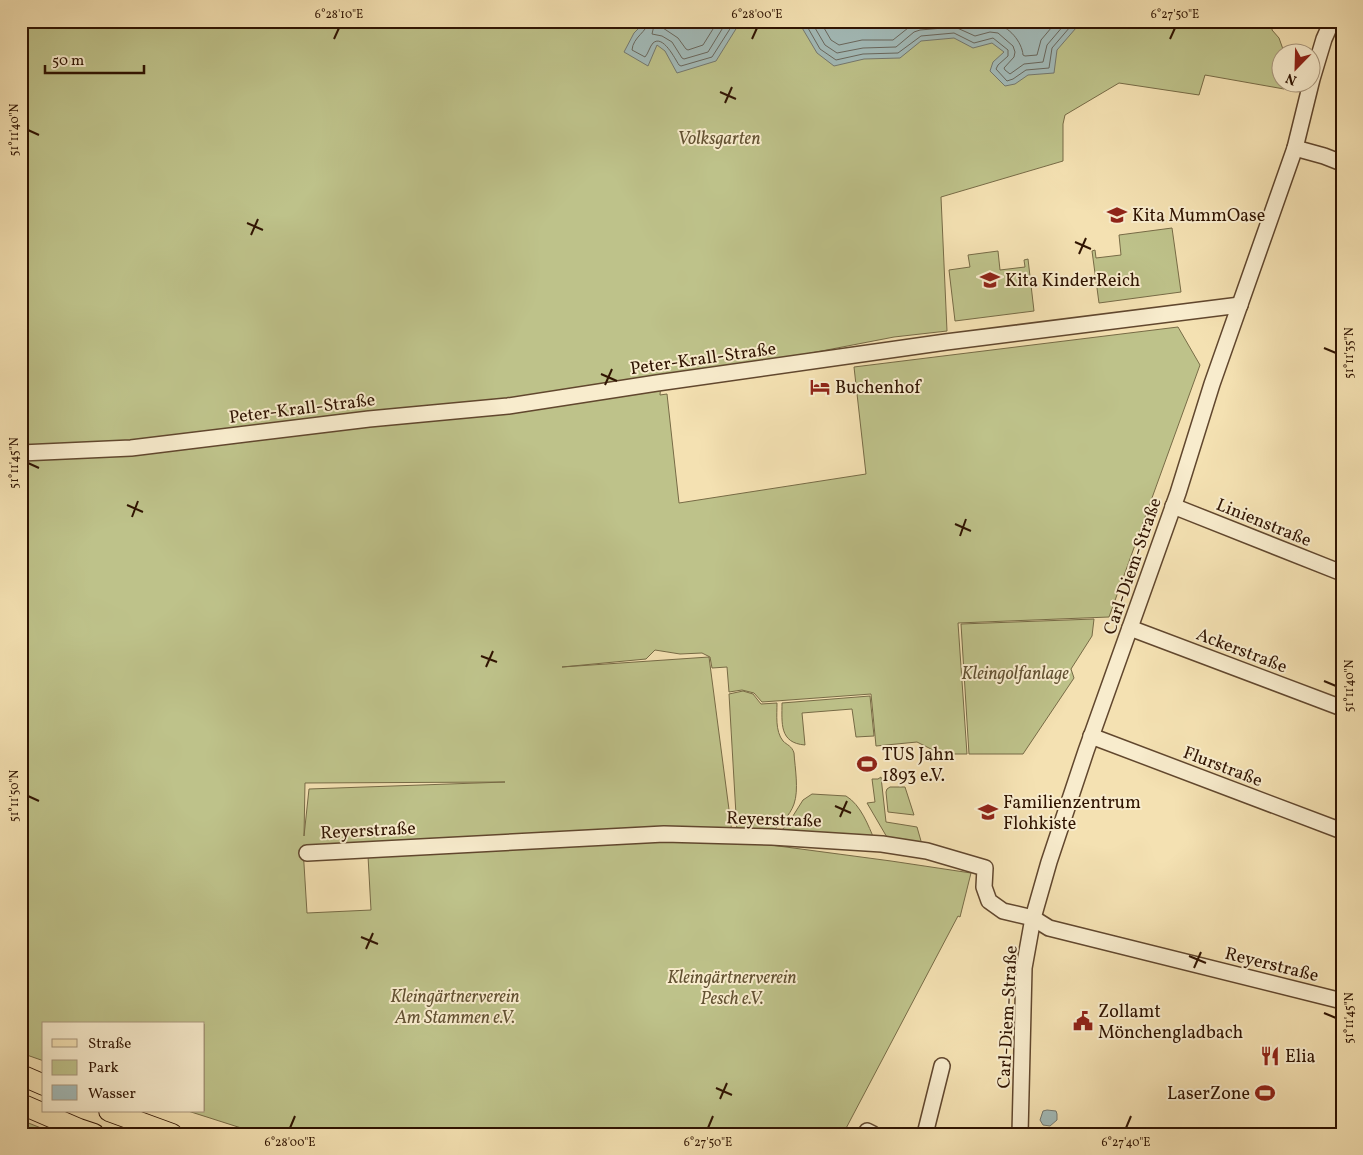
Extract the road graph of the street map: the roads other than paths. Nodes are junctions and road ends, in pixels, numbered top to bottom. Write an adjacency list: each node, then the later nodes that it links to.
1 (1332, 21): 2 (street, Carl-Diem-Straße)
2 (1295, 148): 3 (street); 4 (street, Carl-Diem-Straße)
3 (1342, 163)
4 (1240, 305): 5 (street, Peter-Krall-Straße); 6 (street, Carl-Diem-Straße)
5 (21, 453)
6 (1173, 506): 7 (street, Linienstraße); 8 (street, Carl-Diem-Straße)
7 (1342, 573)
8 (1130, 628): 9 (street, Ackerstraße); 10 (street, Carl-Diem-Straße)
9 (1342, 708)
10 (1091, 736): 11 (street, Flurstraße); 13 (street, Carl-Diem-Straße)
11 (1342, 831)
12 (307, 853): 13 (street, Reyerstraße)
13 (1032, 918): 14 (street, Reyerstraße); 23 (street, Carl-Diem-Straße)
14 (1342, 1001)
15 (942, 1066): 22 (street)
16 (21, 1075): 17 (main road)
17 (42, 1084)
18 (21, 1104): 20 (main road)
19 (112, 1112): 21 (main road)
20 (94, 1134)
21 (172, 1134)
22 (925, 1134)
23 (1020, 1134)

